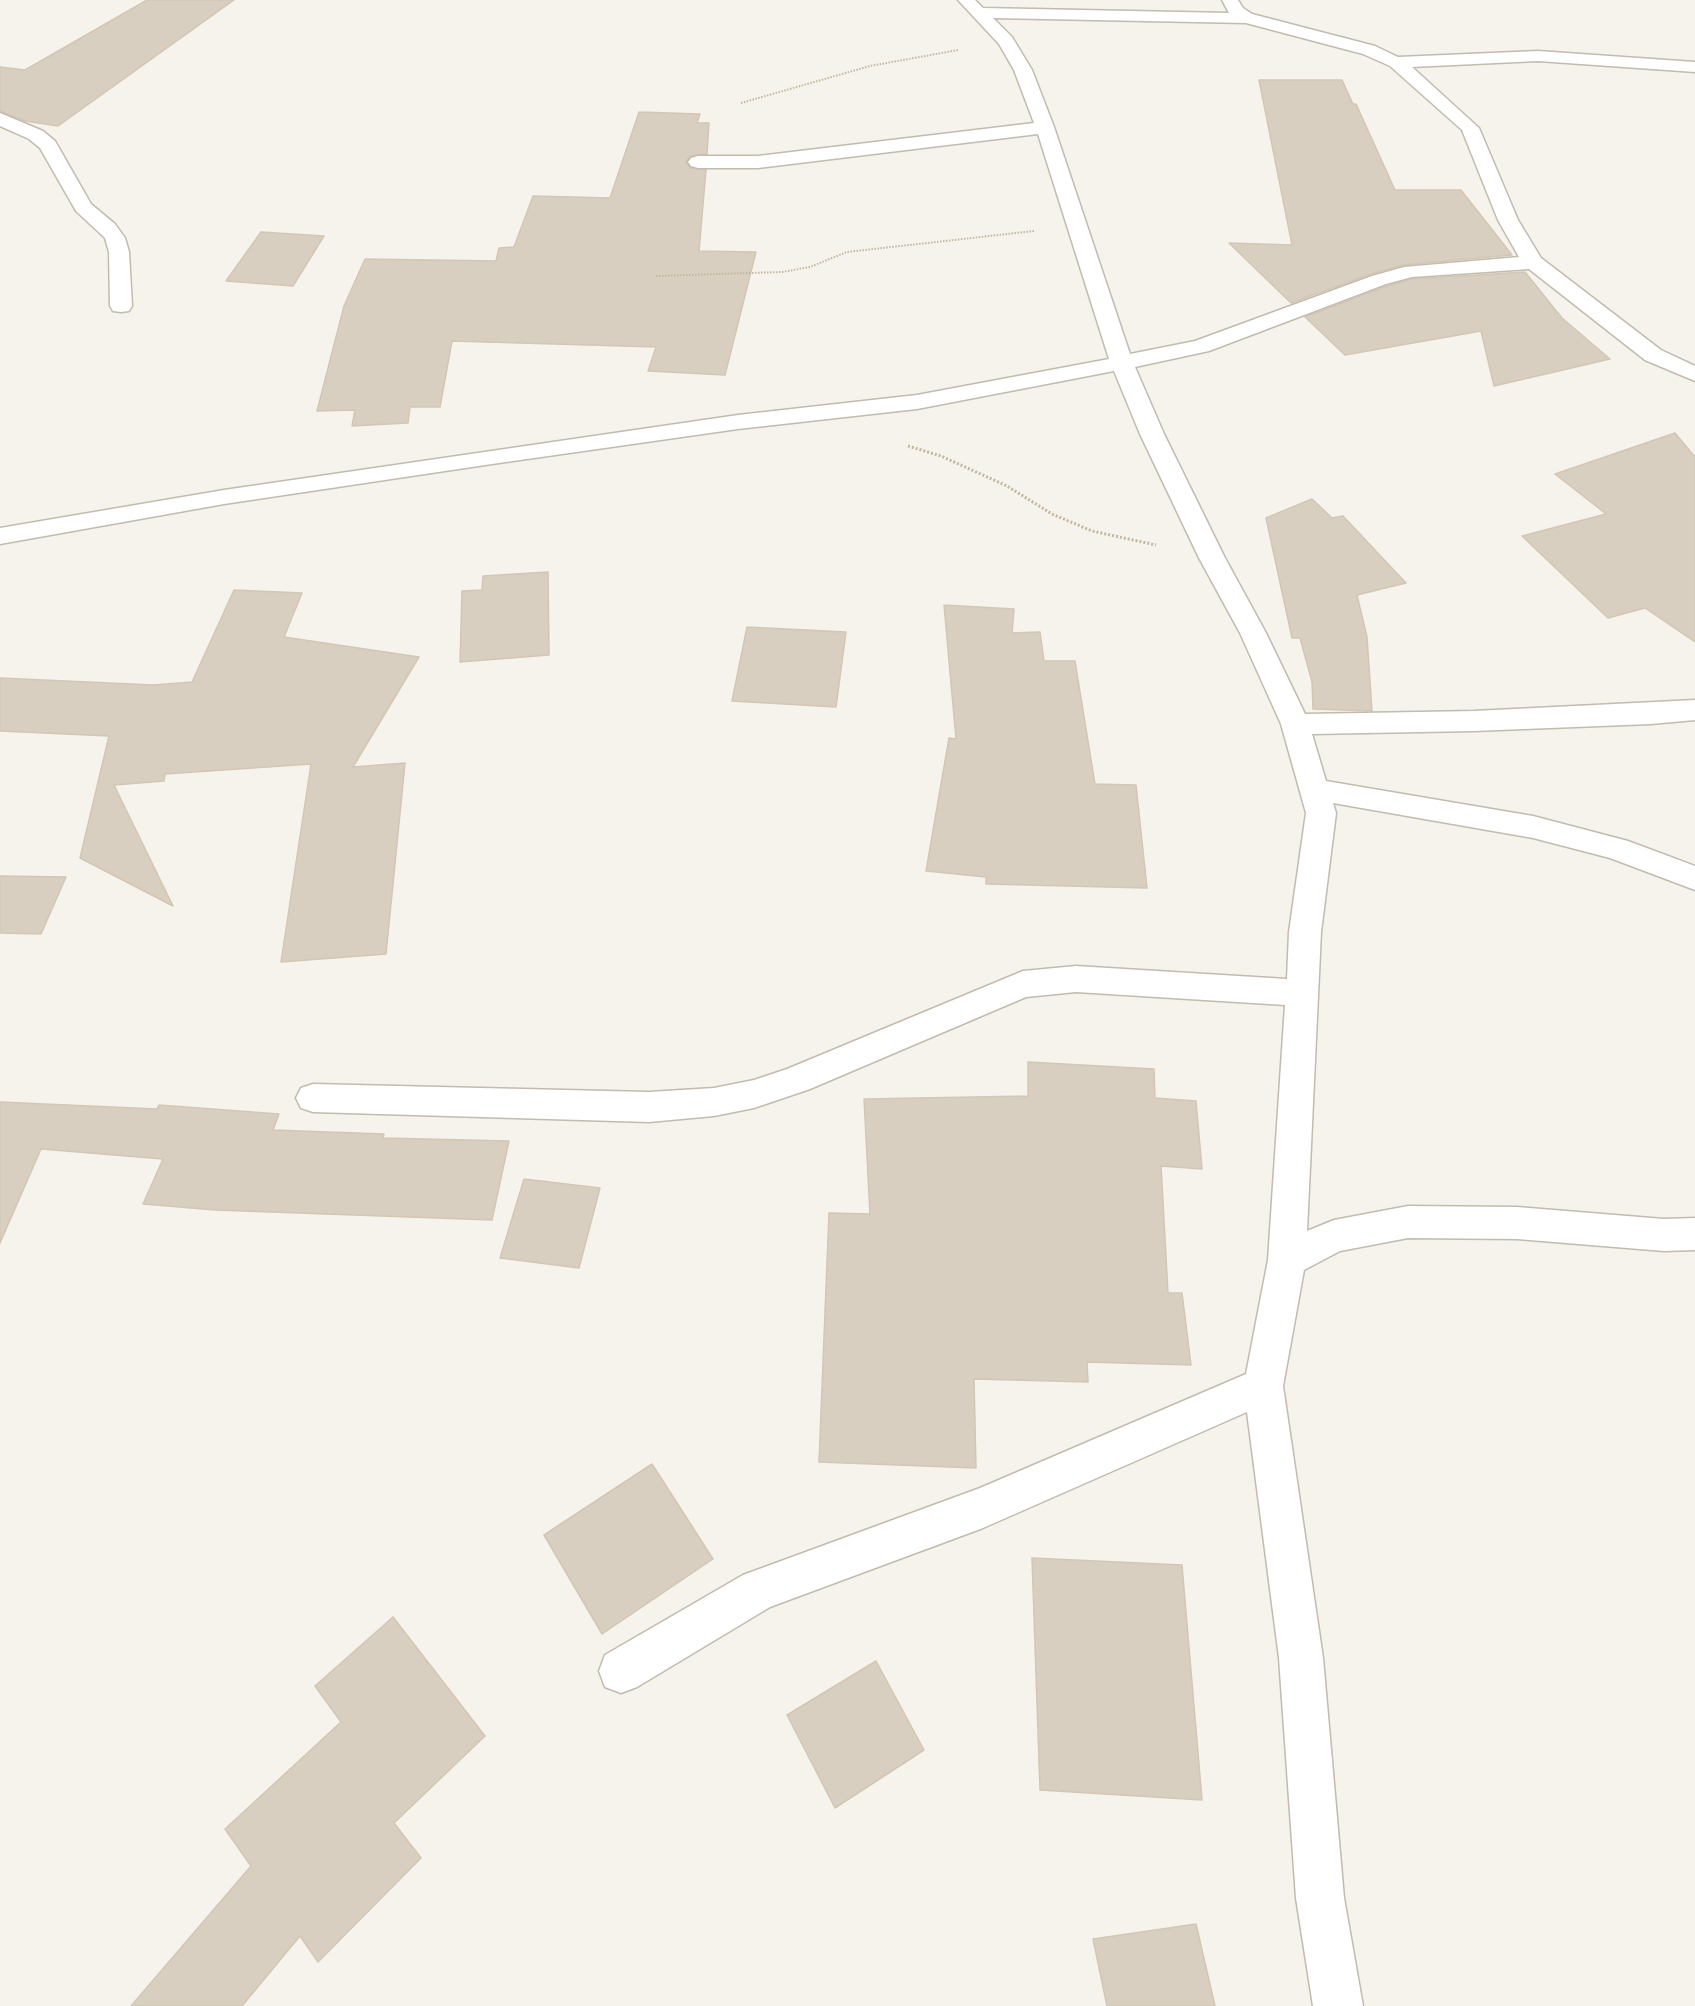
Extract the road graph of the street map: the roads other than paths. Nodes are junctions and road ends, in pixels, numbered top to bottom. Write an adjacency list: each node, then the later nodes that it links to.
1 (1230, 0): 3 (street)
2 (974, 7): 3 (street); 7 (street)
3 (1246, 18): 4 (street)
4 (1396, 62): 5 (street); 9 (street)
5 (1695, 67)
6 (0, 119): 10 (street)
7 (1046, 127): 8 (street); 11 (street)
8 (698, 162)
9 (1533, 262): 11 (street); 12 (street)
10 (121, 306)
11 (1122, 363): 13 (street); 15 (street)
12 (1695, 374)
13 (0, 536)
14 (1695, 710): 15 (street)
15 (1295, 724): 16 (street)
16 (1313, 789): 17 (street); 18 (street)
17 (1695, 878)
18 (1303, 993): 19 (street); 21 (street)
19 (313, 1098)
20 (1695, 1234): 21 (street)
21 (1287, 1260): 22 (street)
22 (1263, 1386): 23 (street); 24 (street)
23 (621, 1671)
24 (1338, 2006)

